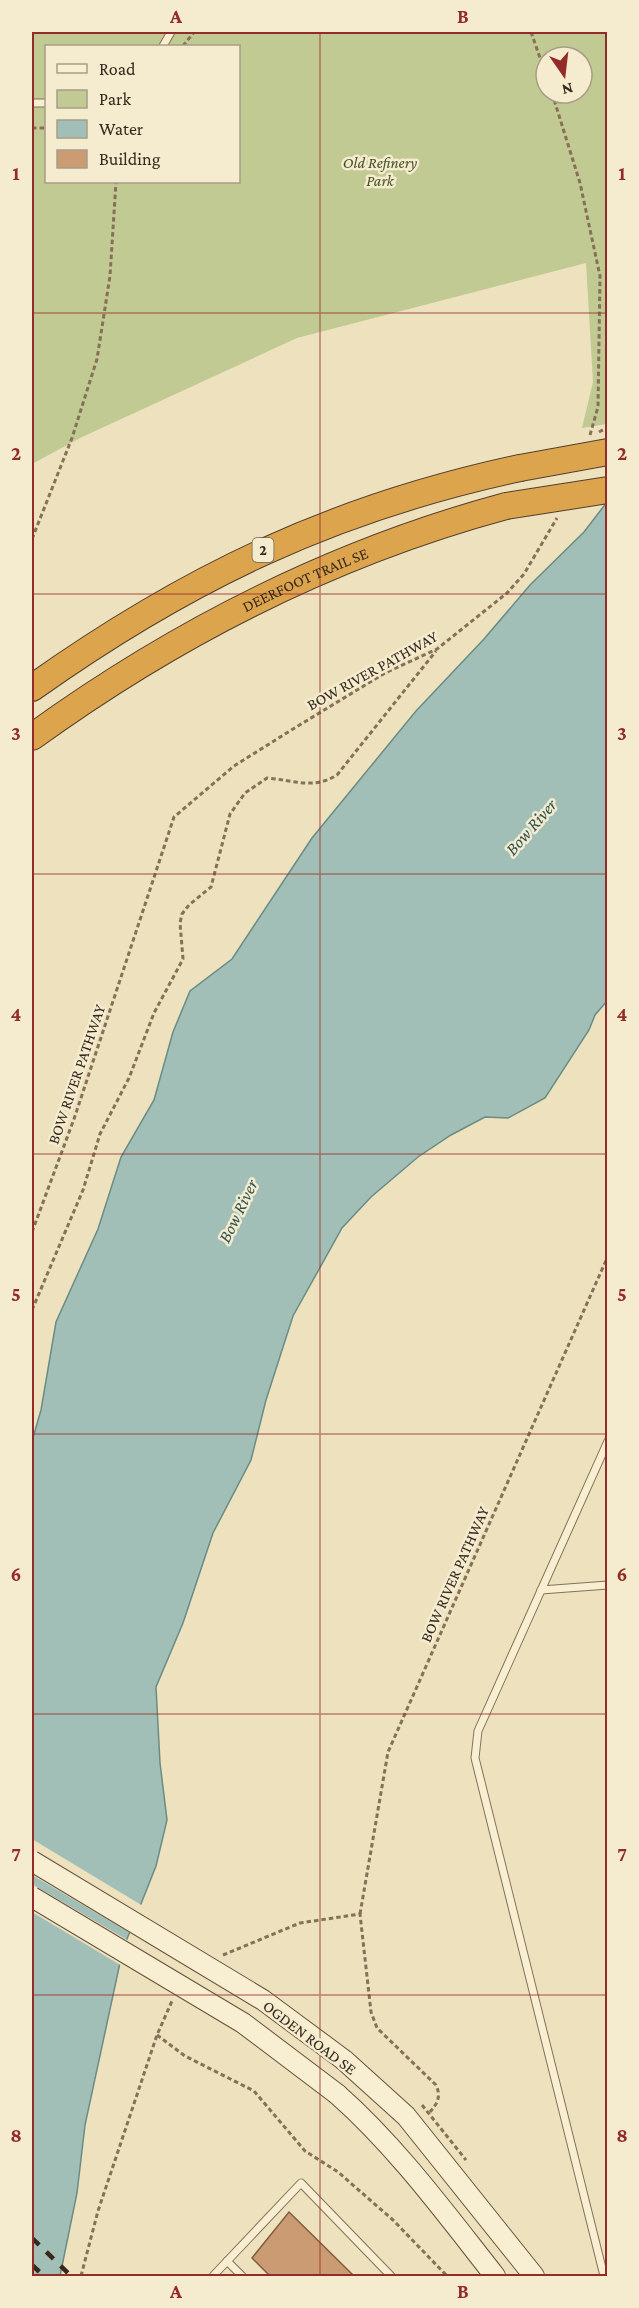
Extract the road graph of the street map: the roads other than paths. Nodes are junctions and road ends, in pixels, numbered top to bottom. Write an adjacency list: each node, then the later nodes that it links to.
1 (599, 444): 3 (highway, 2, bridge)
2 (608, 490): 4 (highway, DEERFOOT TRAIL SE, bridge)
3 (32, 688)
4 (32, 737)
5 (608, 1441): 7 (lane)
6 (608, 1585): 7 (lane)
7 (541, 1590): 16 (lane)
8 (32, 1861): 15 (street, OGDEN ROAD SE, bridge)
9 (32, 1897): 14 (street, OGDEN ROAD SE, bridge)
10 (227, 2261): 11 (lane); 12 (lane); 13 (lane)
11 (213, 2277)
12 (242, 2277)
13 (391, 2277)
14 (495, 2277)
15 (534, 2277)
16 (604, 2277)

